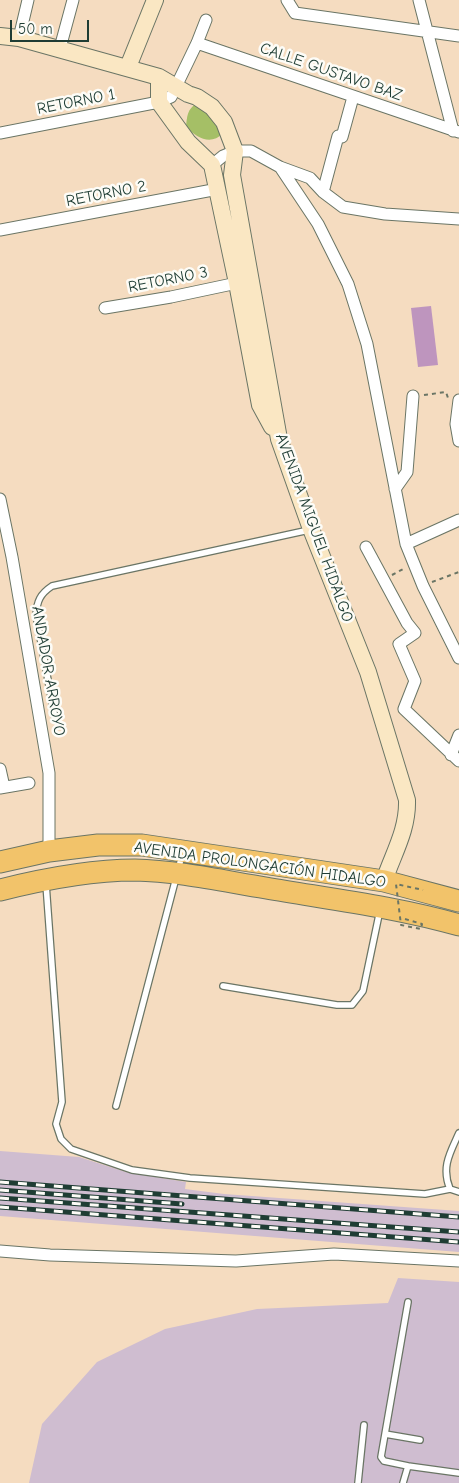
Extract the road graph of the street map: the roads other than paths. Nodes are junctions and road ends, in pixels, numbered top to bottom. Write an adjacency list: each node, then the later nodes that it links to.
1 (28, 0): 10 (street)
2 (73, 0): 12 (street)
3 (155, 0): 13 (street)
4 (287, 0): 7 (street)
5 (419, 0): 7 (street)
6 (206, 20): 11 (street)
7 (427, 30): 9 (street); 18 (street)
8 (0, 36): 10 (street)
9 (459, 36)
10 (19, 38): 12 (street)
11 (198, 43): 15 (street); 16 (street, CALLE GUSTAVO BAZ)
12 (60, 48): 13 (street)
13 (128, 67): 14 (street)
14 (159, 77): 15 (street); 17 (street)
15 (177, 87): 17 (street); 20 (street)
16 (353, 97): 18 (street, CALLE GUSTAVO BAZ); 24 (street)
17 (159, 102): 19 (street, RETORNO 1); 21 (street)
18 (456, 131)
19 (0, 133)
20 (235, 151): 21 (street); 22 (street); 31 (street, AVENIDA MIGUEL HIDALGO)
21 (212, 165): 23 (street)
22 (280, 168): 24 (street); 33 (street)
23 (218, 188): 26 (street, RETORNO 2); 27 (street)
24 (323, 192): 25 (street)
25 (459, 219)
26 (0, 230)
27 (237, 283): 28 (street, RETORNO 3); 31 (street)
28 (105, 308)
29 (413, 396): 33 (street)
30 (454, 400): 32 (street)
31 (279, 439): 36 (street, AVENIDA MIGUEL HIDALGO)
32 (459, 441)
33 (395, 489): 37 (street)
34 (0, 499): 47 (street, ANDADOR ARROYO)
35 (459, 520): 37 (street)
36 (311, 529): 40 (lane); 51 (street, AVENIDA MIGUEL HIDALGO)
37 (406, 544): 39 (street)
38 (366, 547): 42 (street)
39 (459, 658)
40 (55, 718)
41 (459, 735): 42 (street)
42 (455, 758)
43 (0, 769): 45 (street)
44 (29, 783): 45 (street)
45 (2, 787)
46 (182, 850): 47 (highway, AVENIDA PROLONGACIÓN HIDALGO); 49 (lane); 51 (highway, AVENIDA PROLONGACIÓN HIDALGO)
47 (49, 851): 48 (highway, AVENIDA PROLONGACIÓN HIDALGO)
48 (0, 862)
49 (178, 874): 50 (highway, AVENIDA PROLONGACIÓN HIDALGO); 53 (highway, AVENIDA PROLONGACIÓN HIDALGO); 58 (lane)
50 (45, 879): 52 (highway, AVENIDA PROLONGACIÓN HIDALGO); 60 (lane)
51 (384, 882): 53 (highway); 54 (highway, AVENIDA PROLONGACIÓN HIDALGO); 56 (highway)
52 (0, 890)
53 (345, 901): 55 (highway, AVENIDA PROLONGACIÓN HIDALGO)
54 (459, 901)
55 (381, 908): 56 (highway, AVENIDA PROLONGACIÓN HIDALGO); 57 (lane)
56 (450, 923)
57 (223, 986)
58 (116, 1106)
59 (459, 1133): 60 (lane)
60 (450, 1189): 61 (lane)
61 (459, 1192)
62 (0, 1251): 63 (street)
63 (459, 1261)
64 (408, 1302): 66 (lane)
65 (364, 1426): 70 (lane)
66 (385, 1434): 67 (lane); 68 (lane)
67 (420, 1440)
68 (408, 1466): 69 (lane); 71 (lane)
69 (459, 1473)
70 (358, 1483)
71 (402, 1483)

